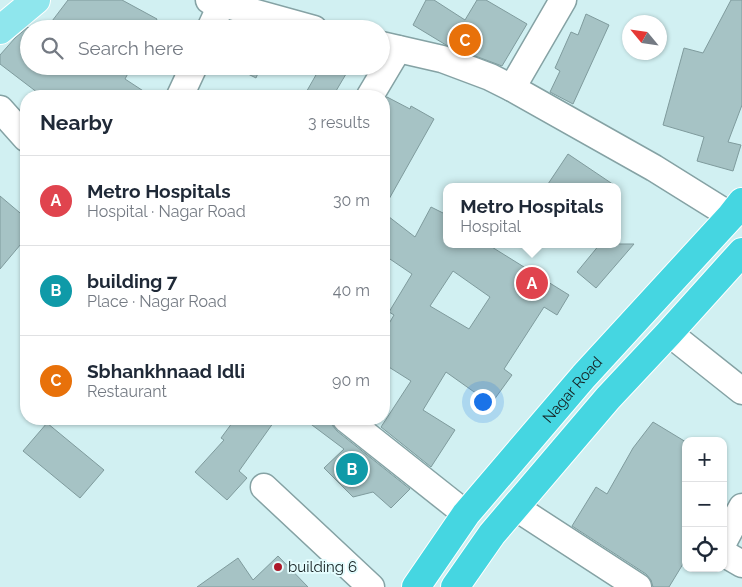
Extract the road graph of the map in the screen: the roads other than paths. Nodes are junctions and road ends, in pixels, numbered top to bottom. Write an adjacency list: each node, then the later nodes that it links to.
1 (36, 0): 6 (main road)
2 (563, 0): 10 (street)
3 (215, 2): 4 (street); 5 (street)
4 (212, 20)
5 (281, 20)
6 (0, 30)
7 (390, 47): 10 (street)
8 (190, 75): 11 (street)
9 (378, 75): 12 (street)
10 (512, 88): 15 (street)
11 (183, 90)
12 (372, 90)
13 (0, 110): 14 (street)
14 (20, 132)
15 (736, 209): 23 (highway, Nagar Road)
16 (742, 252): 17 (highway)
17 (669, 333): 18 (street); 21 (highway)
18 (742, 391)
19 (354, 425): 23 (street)
20 (264, 487): 27 (street)
21 (515, 507): 29 (highway); 30 (street)
22 (742, 508): 24 (street)
23 (466, 514): 28 (highway, Nagar Road)
24 (727, 536)
25 (727, 555): 26 (street)
26 (742, 564)
27 (371, 587)
28 (416, 587)
29 (455, 587)
30 (638, 587)

